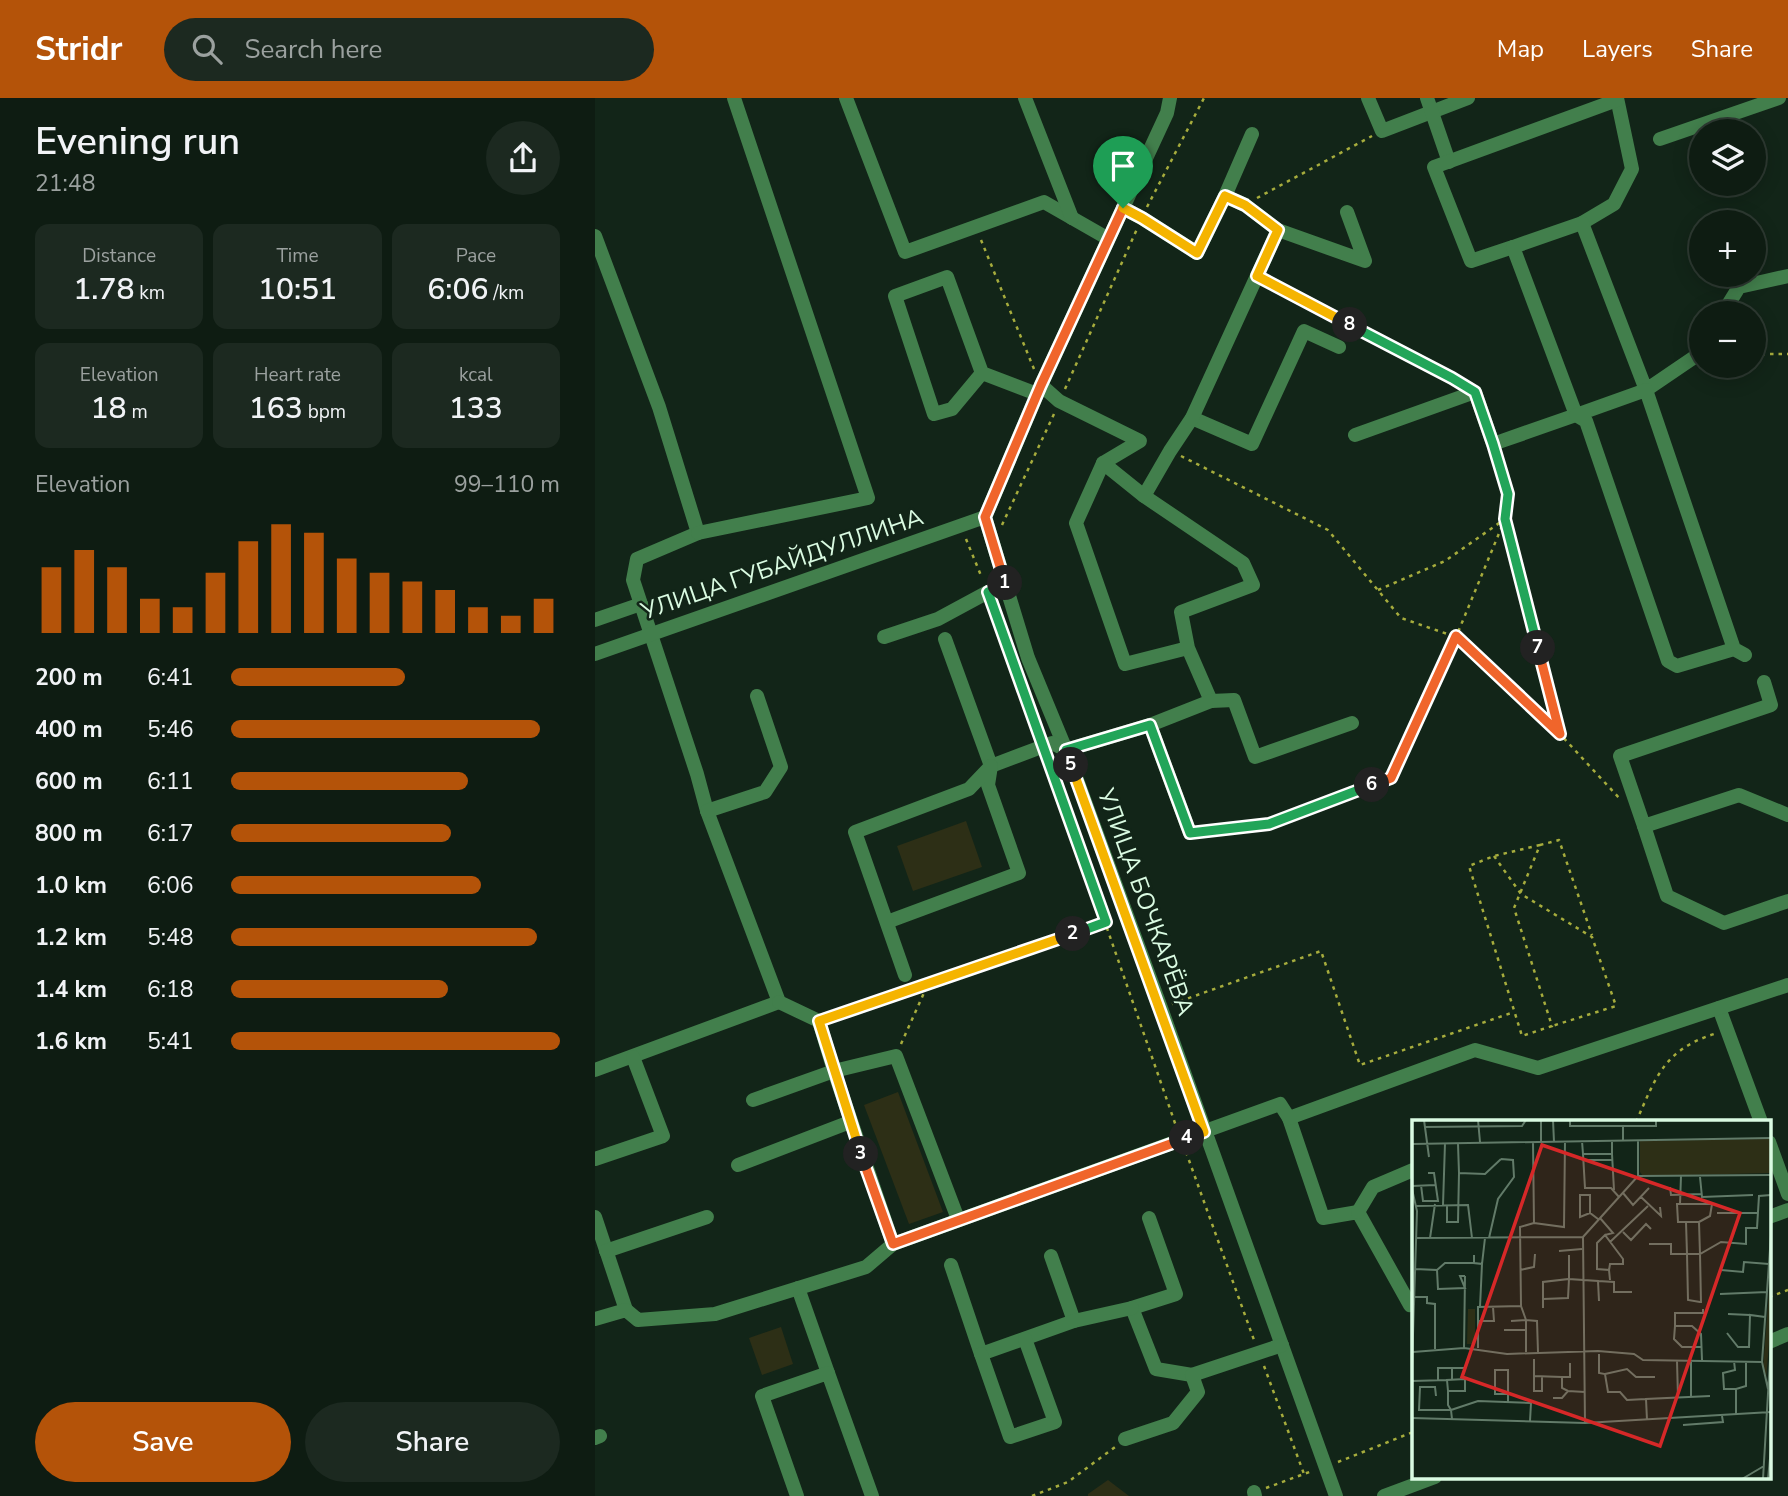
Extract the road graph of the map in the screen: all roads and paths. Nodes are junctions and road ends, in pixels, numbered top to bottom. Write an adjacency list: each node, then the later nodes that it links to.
1 (734, 98): 50 (street)
2 (1025, 98): 20 (street)
3 (1170, 98): 18 (street)
4 (1202, 98): 21 (path)
5 (1368, 98): 12 (street)
6 (1427, 98): 11 (street)
7 (1468, 98): 11 (street)
8 (1779, 98): 14 (street)
9 (850, 99): 23 (street)
10 (1617, 99): 15 (street); 22 (street)
11 (1432, 113): 12 (street); 15 (street)
12 (1382, 131): 17 (path)
13 (1252, 134): 16 (street)
14 (1660, 139)
15 (1448, 162): 27 (street)
16 (1225, 196): 17 (street); 21 (street)
17 (1245, 205): 24 (street)
18 (1123, 208): 21 (street); 26 (street)
19 (1347, 212): 24 (street)
20 (1072, 218): 23 (street); 26 (street)
21 (1142, 218): 39 (path)
22 (1582, 223): 27 (street); 37 (street)
23 (975, 226): 36 (path)
24 (1278, 230): 28 (street)
25 (595, 236): 50 (street)
26 (1107, 238): 36 (street)
27 (1513, 247): 40 (street)
28 (1257, 276): 38 (path); 41 (street)
29 (1788, 276): 30 (street)
30 (1730, 301)
31 (1339, 347): 41 (street)
32 (1766, 354): 33 (path)
33 (1788, 354)
34 (1689, 361): 37 (street)
35 (982, 373): 35 (street); 36 (street)
36 (1039, 390): 39 (street); 48 (street)
37 (1646, 390): 40 (street); 40 (street)
38 (1475, 392): 42 (street); 43 (street)
39 (1059, 401): 45 (street); 47 (path)
40 (1576, 415): 43 (street)
41 (1192, 418): 44 (street)
42 (1355, 435)
43 (1493, 444): 49 (path)
44 (1170, 451): 46 (street); 53 (path)
45 (1103, 463): 46 (street); 61 (street)
46 (1144, 496): 61 (street)
47 (1007, 514)
48 (985, 517): 52 (street, УЛИЦА БОЧКАРЁВА); 57 (street, УЛИЦА ГУБАЙДУЛЛИНА)
49 (1505, 519): 53 (path); 58 (path); 68 (path)
50 (698, 533): 55 (street)
51 (975, 559): 54 (path)
52 (1006, 585): 54 (street); 70 (street, УЛИЦА БОЧКАРЁВА)
53 (1378, 590): 58 (path)
54 (988, 592): 59 (street); 69 (path)
55 (641, 604): 56 (street); 57 (street)
56 (595, 620)
57 (652, 633): 62 (street, УЛИЦА ГУБАЙДУЛЛИНА); 73 (street)
58 (1456, 636): 68 (path); 76 (path)
59 (884, 637)
60 (945, 639): 71 (street)
61 (1188, 648): 65 (street)
62 (595, 654)
63 (1764, 682): 75 (street)
64 (757, 696): 73 (street)
65 (1211, 701): 66 (street); 67 (street)
66 (1352, 723)
67 (1150, 725): 70 (street); 76 (street)
68 (1560, 734): 72 (path)
69 (1043, 745): 70 (street); 71 (street); 82 (path)
70 (1066, 750): 88 (street, УЛИЦА БОЧКАРЁВА)
71 (991, 766): 81 (street); 81 (street)
72 (1625, 806)
73 (707, 811): 87 (street)
74 (1788, 815): 75 (street)
75 (1644, 826): 80 (street)
76 (1190, 833)
77 (1540, 845): 78 (path); 79 (path); 83 (path)
78 (1494, 856): 79 (path); 90 (path)
79 (1521, 894): 83 (path); 92 (path)
80 (1788, 901)
81 (887, 922): 84 (street)
82 (1106, 922): 85 (path); 104 (path)
83 (1592, 935): 92 (path)
84 (905, 975)
85 (928, 984): 91 (path); 94 (path)
86 (1788, 985): 89 (street)
87 (779, 1002): 91 (street); 95 (street)
88 (1161, 1008): 90 (path); 103 (street, УЛИЦА БОЧКАРЁВА)
89 (1719, 1008): 93 (street); 99 (street)
90 (1514, 1013): 92 (path)
91 (819, 1021): 97 (street)
92 (1552, 1026)
93 (1727, 1030): 100 (path); 101 (street)
94 (895, 1056): 97 (street); 116 (street)
95 (633, 1057): 96 (street); 106 (street)
96 (595, 1070)
97 (834, 1071): 98 (street); 102 (street)
98 (753, 1100)
99 (1289, 1118): 103 (street); 111 (street)
100 (1637, 1120)
101 (1760, 1120)
102 (850, 1122): 107 (street); 117 (street)
103 (1204, 1132): 104 (street); 132 (street, УЛИЦА БОЧКАРЁВА)
104 (1181, 1140): 116 (street); 133 (path)
105 (1771, 1147): 109 (street)
106 (595, 1159)
107 (738, 1165)
108 (1412, 1170): 111 (street)
109 (1788, 1194)
110 (1788, 1210): 112 (street)
111 (1358, 1212): 124 (street)
112 (1771, 1216)
113 (595, 1217): 118 (street)
114 (707, 1217): 118 (street)
115 (1149, 1218): 125 (street)
116 (958, 1219): 117 (street)
117 (893, 1244): 121 (street)
118 (606, 1251): 126 (street)
119 (1051, 1256): 128 (street)
120 (951, 1265): 134 (street)
121 (798, 1288): 126 (street); 135 (street)
122 (1788, 1290): 123 (path)
123 (1771, 1296)
124 (1412, 1304)
125 (1132, 1308): 128 (street); 136 (street)
126 (626, 1310): 127 (street)
127 (595, 1319)
128 (1074, 1321): 130 (street)
129 (1788, 1334): 131 (street)
130 (1025, 1339): 134 (street); 134 (street)
131 (1771, 1341)
132 (1282, 1345): 133 (street); 143 (street, УЛИЦА БОЧКАРЁВА)
133 (1259, 1352): 136 (street); 138 (path)
134 (981, 1354)
135 (828, 1373): 140 (street); 141 (street)
136 (1192, 1375): 137 (street)
137 (1125, 1439): 142 (path)
138 (1304, 1474)
139 (1432, 1478): 144 (street)
140 (797, 1496)
141 (872, 1496)
142 (1032, 1496)
143 (1336, 1496)
144 (1384, 1496)

